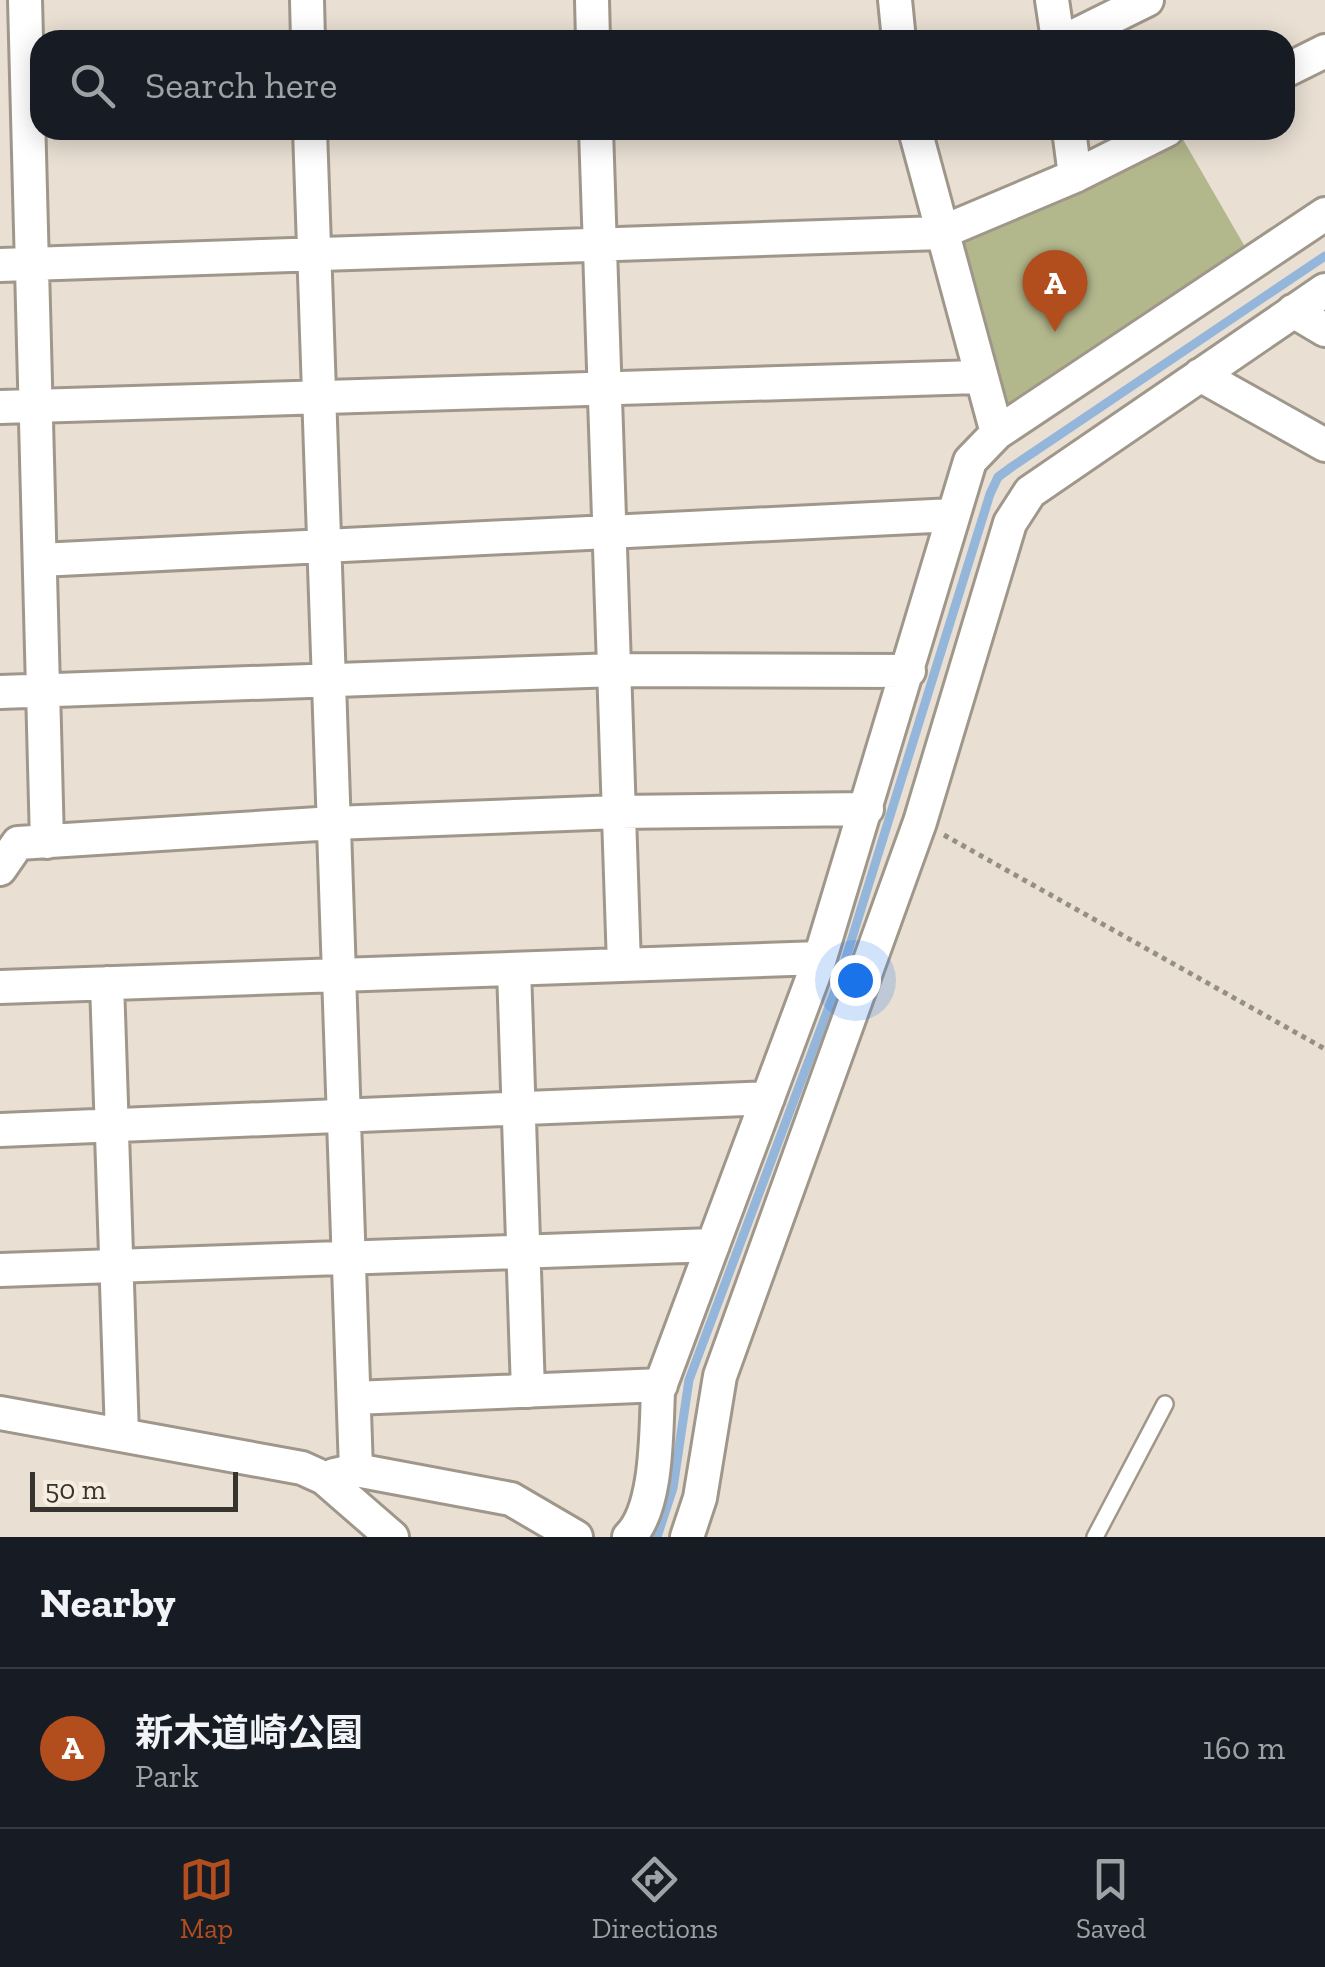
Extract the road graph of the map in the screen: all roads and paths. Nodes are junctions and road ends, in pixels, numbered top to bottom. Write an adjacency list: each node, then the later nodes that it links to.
1 (24, 0): 14 (street)
2 (306, 0): 7 (street)
3 (592, 0): 8 (street)
4 (894, 0): 9 (street)
5 (1052, 0): 10 (street)
6 (1147, 0): 11 (street)
7 (308, 30)
8 (593, 30)
9 (898, 30)
10 (1056, 30)
11 (1086, 30)
12 (1325, 52): 13 (street)
13 (1295, 66)
14 (22, 124): 25 (street)
15 (310, 140): 24 (street)
16 (596, 140): 23 (street)
17 (917, 140): 22 (street)
18 (1070, 140): 20 (street)
19 (1148, 140): 20 (street)
20 (1075, 176): 22 (street)
21 (1325, 214): 35 (street)
22 (940, 233): 23 (street); 30 (street)
23 (600, 245): 24 (street); 31 (street)
24 (315, 254): 25 (street); 32 (street)
25 (16, 264): 33 (street)
26 (1325, 290): 27 (street)
27 (1293, 311): 28 (street); 29 (street)
28 (1325, 330)
29 (1200, 375): 36 (street); 49 (street)
30 (978, 377): 31 (street); 35 (street)
31 (604, 388): 32 (street); 38 (street)
32 (320, 396): 33 (street); 39 (street)
33 (36, 406): 34 (street); 40 (street)
34 (0, 408)
35 (997, 433): 37 (street)
36 (1325, 445)
37 (953, 515): 38 (street); 42 (street)
38 (611, 530): 39 (street); 41 (street)
39 (324, 549): 40 (street); 43 (street)
40 (40, 560): 44 (street)
41 (616, 670): 42 (street); 43 (street); 47 (street)
42 (910, 670): 46 (street)
43 (331, 680): 44 (street); 48 (street)
44 (44, 690): 45 (street); 50 (street)
45 (0, 692)
46 (867, 809): 47 (street); 52 (street)
47 (618, 812): 48 (street); 53 (street)
48 (334, 822): 50 (street); 55 (street)
49 (920, 822): 58 (path); 80 (street)
50 (48, 842): 51 (street)
51 (0, 869)
52 (820, 958): 53 (street); 59 (street)
53 (624, 965): 54 (street)
54 (514, 969): 55 (street); 60 (street)
55 (338, 975): 56 (street); 61 (street)
56 (107, 983): 57 (street); 62 (street)
57 (0, 987)
58 (1325, 1049)
59 (768, 1098): 60 (street); 64 (street)
60 (519, 1108): 61 (street); 65 (street)
61 (344, 1116): 62 (street); 66 (street)
62 (112, 1126): 63 (street); 67 (street)
63 (0, 1130)
64 (713, 1245): 65 (street); 69 (street)
65 (524, 1252): 66 (street); 70 (street)
66 (348, 1258): 67 (street); 71 (street)
67 (116, 1266): 68 (street); 74 (street)
68 (0, 1270)
69 (660, 1385): 70 (street); 79 (street)
70 (528, 1391): 71 (street)
71 (354, 1398): 75 (street)
72 (1165, 1404): 81 (lane)
73 (0, 1413): 74 (street)
74 (122, 1435): 76 (street)
75 (356, 1470): 76 (street); 78 (street)
76 (324, 1478): 77 (street)
77 (392, 1537)
78 (576, 1537)
79 (629, 1537)
80 (687, 1537)
81 (1095, 1537)

